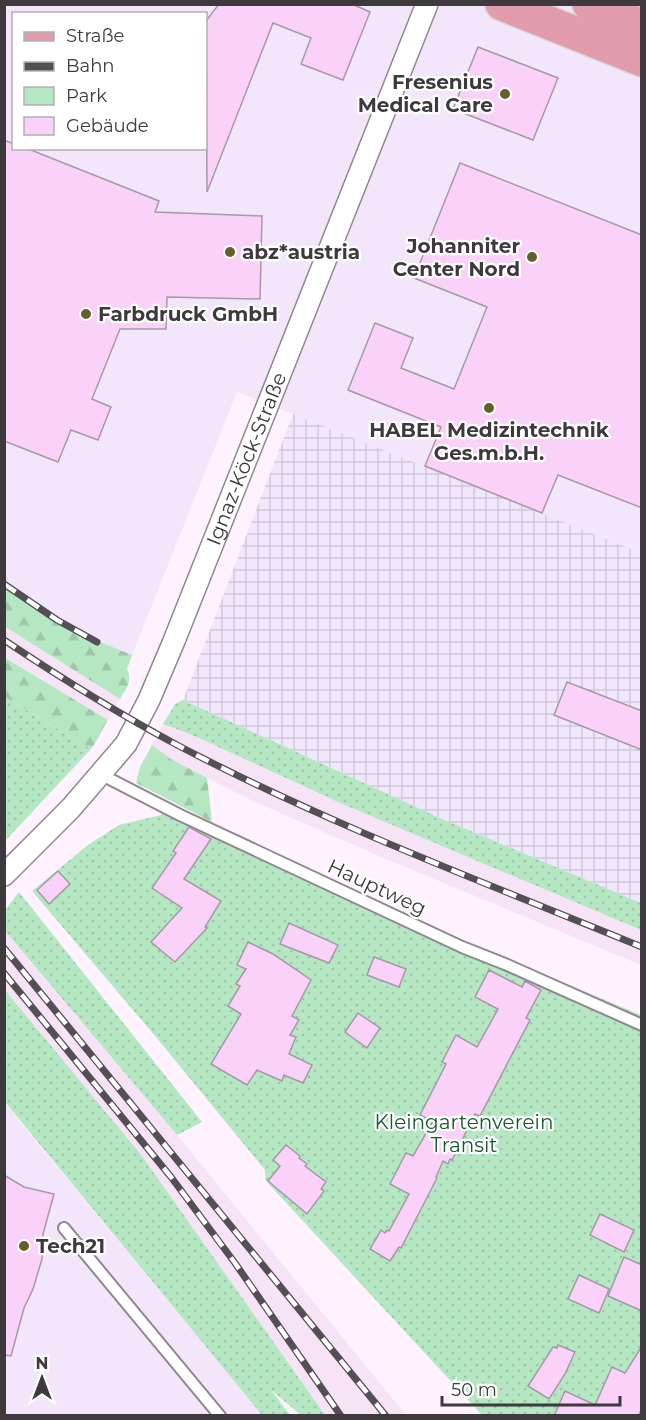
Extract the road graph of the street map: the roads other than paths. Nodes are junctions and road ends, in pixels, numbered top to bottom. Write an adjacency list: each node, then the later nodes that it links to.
1 (427, 4): 6 (street, Ignaz-Köck-Straße)
2 (502, 4): 5 (main road)
3 (590, 4): 4 (main road)
4 (642, 26)
5 (642, 60)
6 (100, 774): 7 (street, Ignaz-Köck-Straße); 8 (lane, Hauptweg)
7 (4, 875)
8 (642, 1024)
9 (64, 1228): 10 (lane)
10 (220, 1416)

